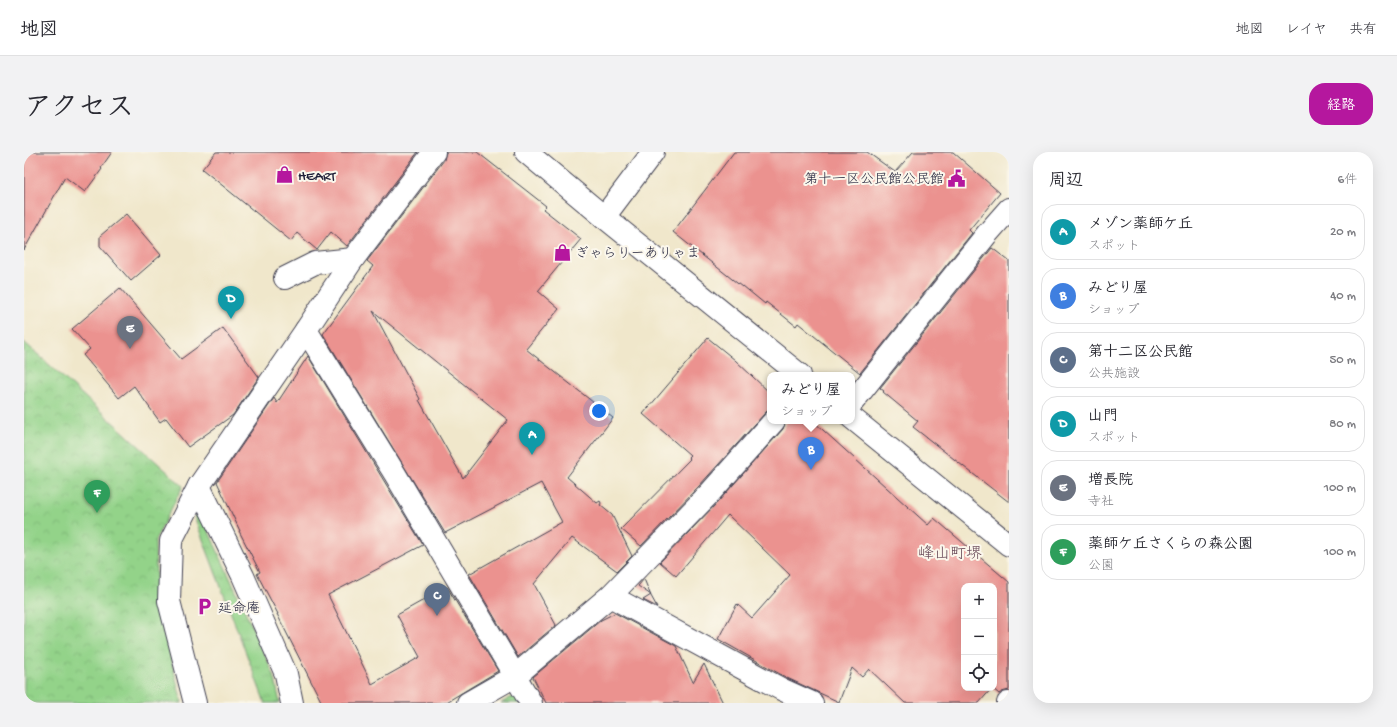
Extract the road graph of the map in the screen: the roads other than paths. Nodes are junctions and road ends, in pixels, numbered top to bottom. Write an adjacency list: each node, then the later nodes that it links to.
1 (434, 152): 6 (street)
2 (526, 152): 5 (street)
3 (653, 152): 5 (street)
4 (1009, 209): 10 (street)
5 (604, 217): 9 (street)
6 (353, 259): 7 (street); 8 (street)
7 (285, 278)
8 (306, 330): 13 (street); 16 (street)
9 (796, 372)
10 (855, 399)
11 (855, 420): 14 (street)
12 (771, 424): 15 (street)
13 (199, 486): 17 (street); 18 (street)
14 (1009, 545)
15 (610, 596): 16 (street); 21 (street)
16 (515, 676): 19 (street); 20 (street)
17 (194, 703)
18 (292, 703)
19 (468, 703)
20 (531, 703)
21 (812, 703)

